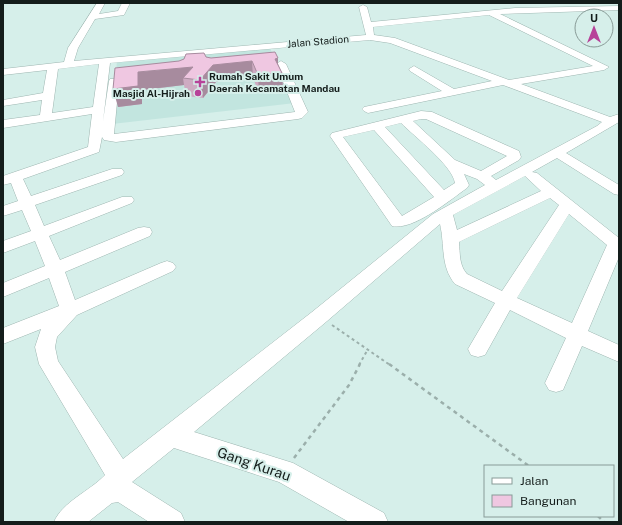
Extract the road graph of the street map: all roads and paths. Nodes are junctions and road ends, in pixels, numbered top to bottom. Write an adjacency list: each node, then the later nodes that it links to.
1 (101, 3): 9 (street)
2 (126, 3): 9 (street)
3 (476, 3): 8 (street)
4 (536, 3): 7 (street)
5 (363, 7): 10 (street)
6 (619, 8): 7 (street)
7 (547, 9): 8 (street)
8 (486, 13): 10 (street); 22 (street)
9 (92, 17): 14 (street)
10 (367, 25): 11 (street)
11 (370, 37): 12 (street, Jalan Stadion); 22 (street, Jalan Stadion)
12 (271, 45): 13 (street, Jalan Stadion); 15 (street)
13 (110, 60): 14 (street, Jalan Stadion); 21 (street); 27 (street)
14 (68, 64): 17 (street, Jalan Stadion)
15 (281, 64): 16 (street); 21 (street)
16 (268, 65)
17 (53, 66): 19 (street, Jalan Stadion); 24 (street)
18 (414, 69): 23 (street)
19 (3, 72)
20 (126, 80): 21 (street)
21 (114, 81)
22 (506, 82): 23 (street); 30 (street, Jalan Stadion)
23 (453, 93): 26 (street)
24 (48, 96): 25 (street); 28 (street)
25 (3, 103)
26 (368, 109)
27 (99, 110): 28 (street); 37 (street)
28 (45, 118): 31 (street)
29 (404, 119): 32 (street); 34 (street); 38 (street)
30 (614, 119): 33 (street)
31 (3, 124)
32 (376, 125): 44 (street); 44 (street)
33 (557, 153): 38 (street); 39 (street)
34 (450, 163): 38 (street); 44 (street)
35 (117, 172): 42 (street)
36 (532, 176): 40 (street)
37 (9, 178): 42 (street)
38 (488, 181): 44 (street)
39 (619, 191)
40 (551, 192): 43 (street); 48 (street)
41 (126, 200): 47 (street)
42 (27, 203): 45 (street); 47 (street)
43 (567, 204): 49 (street); 54 (street)
44 (444, 205): 48 (street); 56 (street)
45 (3, 211)
46 (144, 232): 52 (street)
47 (40, 233): 50 (street); 52 (street)
48 (451, 240): 54 (street)
49 (618, 245): 57 (street)
50 (3, 247)
51 (167, 267): 55 (street)
52 (55, 269): 53 (street); 55 (street)
53 (3, 290)
54 (506, 300): 57 (street); 60 (street)
55 (70, 310): 58 (street); 66 (street)
56 (319, 317): 59 (path); 63 (street)
57 (577, 334): 61 (street); 62 (street)
58 (3, 336)
59 (368, 349): 64 (path); 65 (path)
60 (478, 349)
61 (619, 354)
62 (556, 383)
63 (172, 436): 65 (street, Gang Kurau); 66 (street)
64 (528, 465)
65 (284, 472): 69 (street, Gang Kurau)
66 (113, 484): 67 (street); 68 (street)
67 (67, 522)
68 (172, 522)
69 (375, 522)

